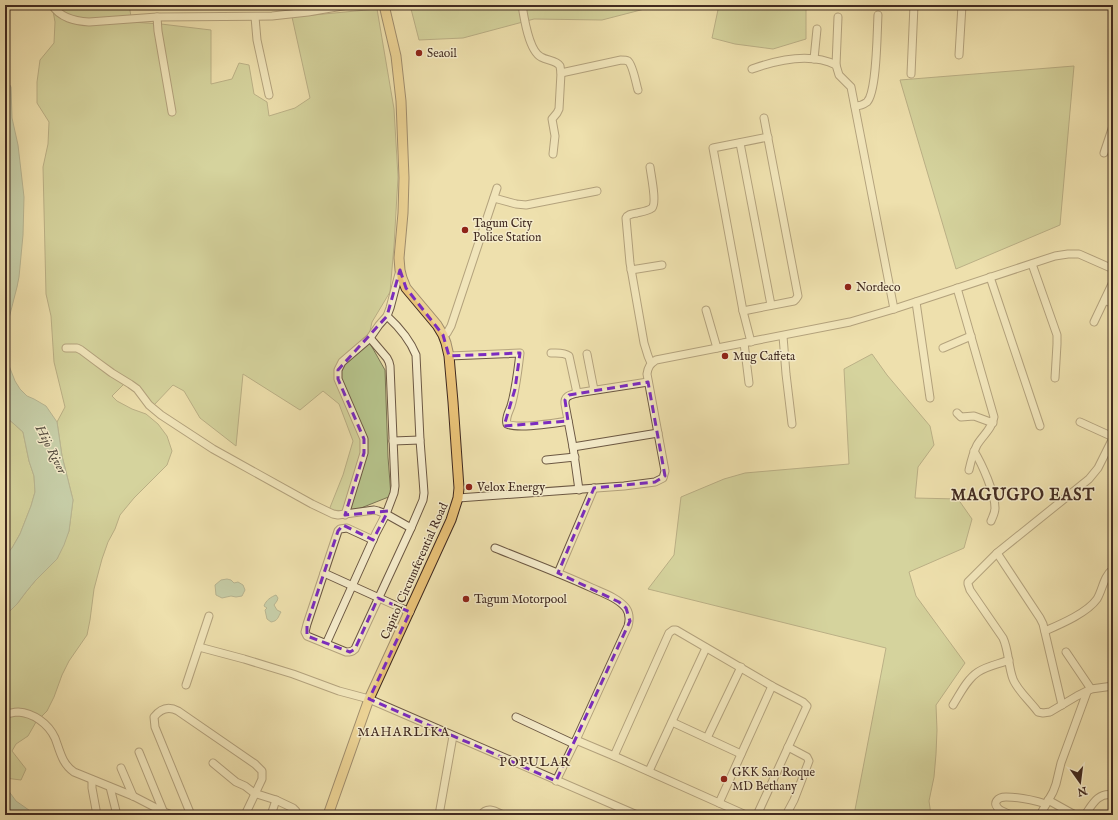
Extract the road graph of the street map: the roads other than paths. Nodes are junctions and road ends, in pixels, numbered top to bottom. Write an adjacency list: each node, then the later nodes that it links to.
1 (52, 5): 8 (street)
2 (348, 5): 9 (street)
3 (384, 5): 35 (main road, Capitol Circumferential Road)
4 (522, 5): 16 (street)
5 (914, 5): 17 (street)
6 (962, 5): 12 (street)
7 (878, 15): 20 (street)
8 (158, 17): 9 (street); 21 (street)
9 (255, 17): 19 (street)
10 (838, 18): 14 (street)
11 (817, 29): 13 (street)
12 (959, 55)
13 (814, 59): 14 (street); 15 (street)
14 (836, 66): 20 (street)
15 (752, 70)
16 (561, 74): 18 (street); 27 (street)
17 (911, 74)
18 (638, 90)
19 (268, 96)
20 (855, 106): 44 (street)
21 (172, 112)
22 (764, 118): 24 (street)
23 (1113, 126): 26 (street)
24 (768, 137): 25 (street); 43 (street)
25 (740, 143): 43 (street); 46 (street)
26 (1104, 153)
27 (553, 154)
28 (650, 167): 36 (street)
29 (497, 188): 31 (street)
30 (597, 191): 31 (street)
31 (494, 198): 49 (street)
32 (1032, 264): 34 (street); 37 (street); 61 (street)
33 (662, 265): 36 (street)
34 (1113, 269)
35 (400, 270): 47 (street); 49 (main road, Capitol Circumferential Road)
36 (632, 270): 60 (street)
37 (990, 277): 39 (street); 72 (street)
38 (1113, 282): 40 (street)
39 (957, 288): 41 (street); 51 (street)
40 (1105, 300): 42 (street); 48 (street)
41 (916, 302): 44 (street); 66 (street)
42 (1113, 304)
43 (771, 305): 46 (street)
44 (894, 309): 50 (street)
45 (706, 310): 55 (street)
46 (743, 311): 53 (street)
47 (387, 316): 52 (street); 75 (street)
48 (1094, 322)
49 (443, 335): 59 (main road, Capitol Circumferential Road)
50 (783, 336): 53 (street); 71 (street)
51 (971, 336): 56 (street); 70 (street)
52 (370, 338): 76 (street); 86 (street)
53 (747, 342): 55 (street); 63 (street)
54 (66, 348): 86 (street)
55 (717, 348): 60 (street)
56 (944, 348)
57 (551, 353): 65 (street)
58 (587, 354): 64 (street)
59 (449, 356): 68 (street); 84 (main road, Capitol Circumferential Road)
60 (651, 363): 62 (street)
61 (1056, 378)
62 (648, 382): 64 (street); 73 (street)
63 (749, 384)
64 (594, 390): 65 (street)
65 (577, 392): 68 (street)
66 (930, 398)
67 (957, 413): 70 (street)
68 (568, 421): 77 (street)
69 (1080, 422): 74 (street)
70 (993, 423): 78 (street)
71 (792, 424)
72 (1040, 426)
73 (658, 433): 77 (street); 82 (street)
74 (1113, 437): 91 (street)
75 (420, 440): 76 (street); 88 (street)
76 (393, 442): 85 (street)
77 (574, 446): 79 (street)
78 (974, 451): 81 (street); 87 (street)
79 (575, 457): 80 (street); 83 (street)
80 (546, 460)
81 (969, 470)
82 (594, 488): 83 (street); 94 (street)
83 (579, 490): 84 (street)
84 (458, 498): 97 (main road, Capitol Circumferential Road)
85 (386, 514): 86 (street); 88 (street); 89 (street)
86 (345, 515)
87 (991, 520)
88 (411, 528): 96 (street)
89 (373, 540): 93 (street); 95 (street)
90 (495, 548): 94 (street)
91 (998, 553): 99 (street); 104 (street)
92 (1113, 569): 99 (street)
93 (324, 573): 95 (street); 100 (street)
94 (558, 573): 118 (street)
95 (352, 585): 96 (street); 100 (street)
96 (378, 598): 97 (street); 100 (street)
97 (410, 612): 110 (main road, Capitol Circumferential Road)
98 (209, 616): 101 (street)
99 (1045, 631): 112 (street)
100 (326, 644)
101 (199, 647): 106 (street); 110 (street)
102 (706, 648): 105 (street); 115 (street); 122 (street)
103 (1066, 652): 109 (street)
104 (1009, 660): 111 (street); 112 (street)
105 (741, 667): 107 (street); 117 (street)
106 (186, 685)
107 (772, 686): 119 (street); 121 (street)
108 (1113, 686): 109 (street)
109 (1089, 691): 112 (street); 133 (street)
110 (369, 699): 116 (street); 144 (main road, Capitol Circumferential Road)
111 (953, 705)
112 (1062, 705)
113 (5, 714): 126 (street)
114 (516, 717): 118 (street)
115 (672, 722): 117 (street); 125 (street)
116 (452, 736): 127 (street); 145 (street)
117 (707, 738): 121 (street)
118 (575, 742): 122 (street); 127 (street)
119 (788, 747): 149 (street); 150 (street)
120 (139, 752): 135 (street)
121 (741, 754): 134 (street)
122 (614, 756): 125 (street)
123 (213, 763): 129 (street)
124 (121, 768): 131 (street)
125 (649, 771): 134 (street)
126 (92, 780): 128 (street); 137 (street)
127 (556, 781): 136 (street)
128 (110, 787): 131 (street); 138 (street)
129 (254, 793): 132 (street); 140 (street); 141 (street)
130 (1113, 795): 154 (street)
131 (132, 796): 135 (street)
132 (276, 800): 142 (street); 143 (street)
133 (1047, 802): 151 (street); 152 (street); 153 (street)
134 (719, 804): 148 (street)
135 (165, 814): 139 (street)
136 (634, 814)
137 (96, 815)
138 (117, 815)
139 (172, 815)
140 (191, 815)
141 (245, 815)
142 (271, 815)
143 (296, 815)
144 (328, 815)
145 (438, 815)
146 (481, 815): 147 (street)
147 (503, 815)
148 (746, 815)
149 (757, 815)
150 (786, 815)
151 (1011, 815)
152 (1040, 815)
153 (1075, 815)
154 (1084, 815)

